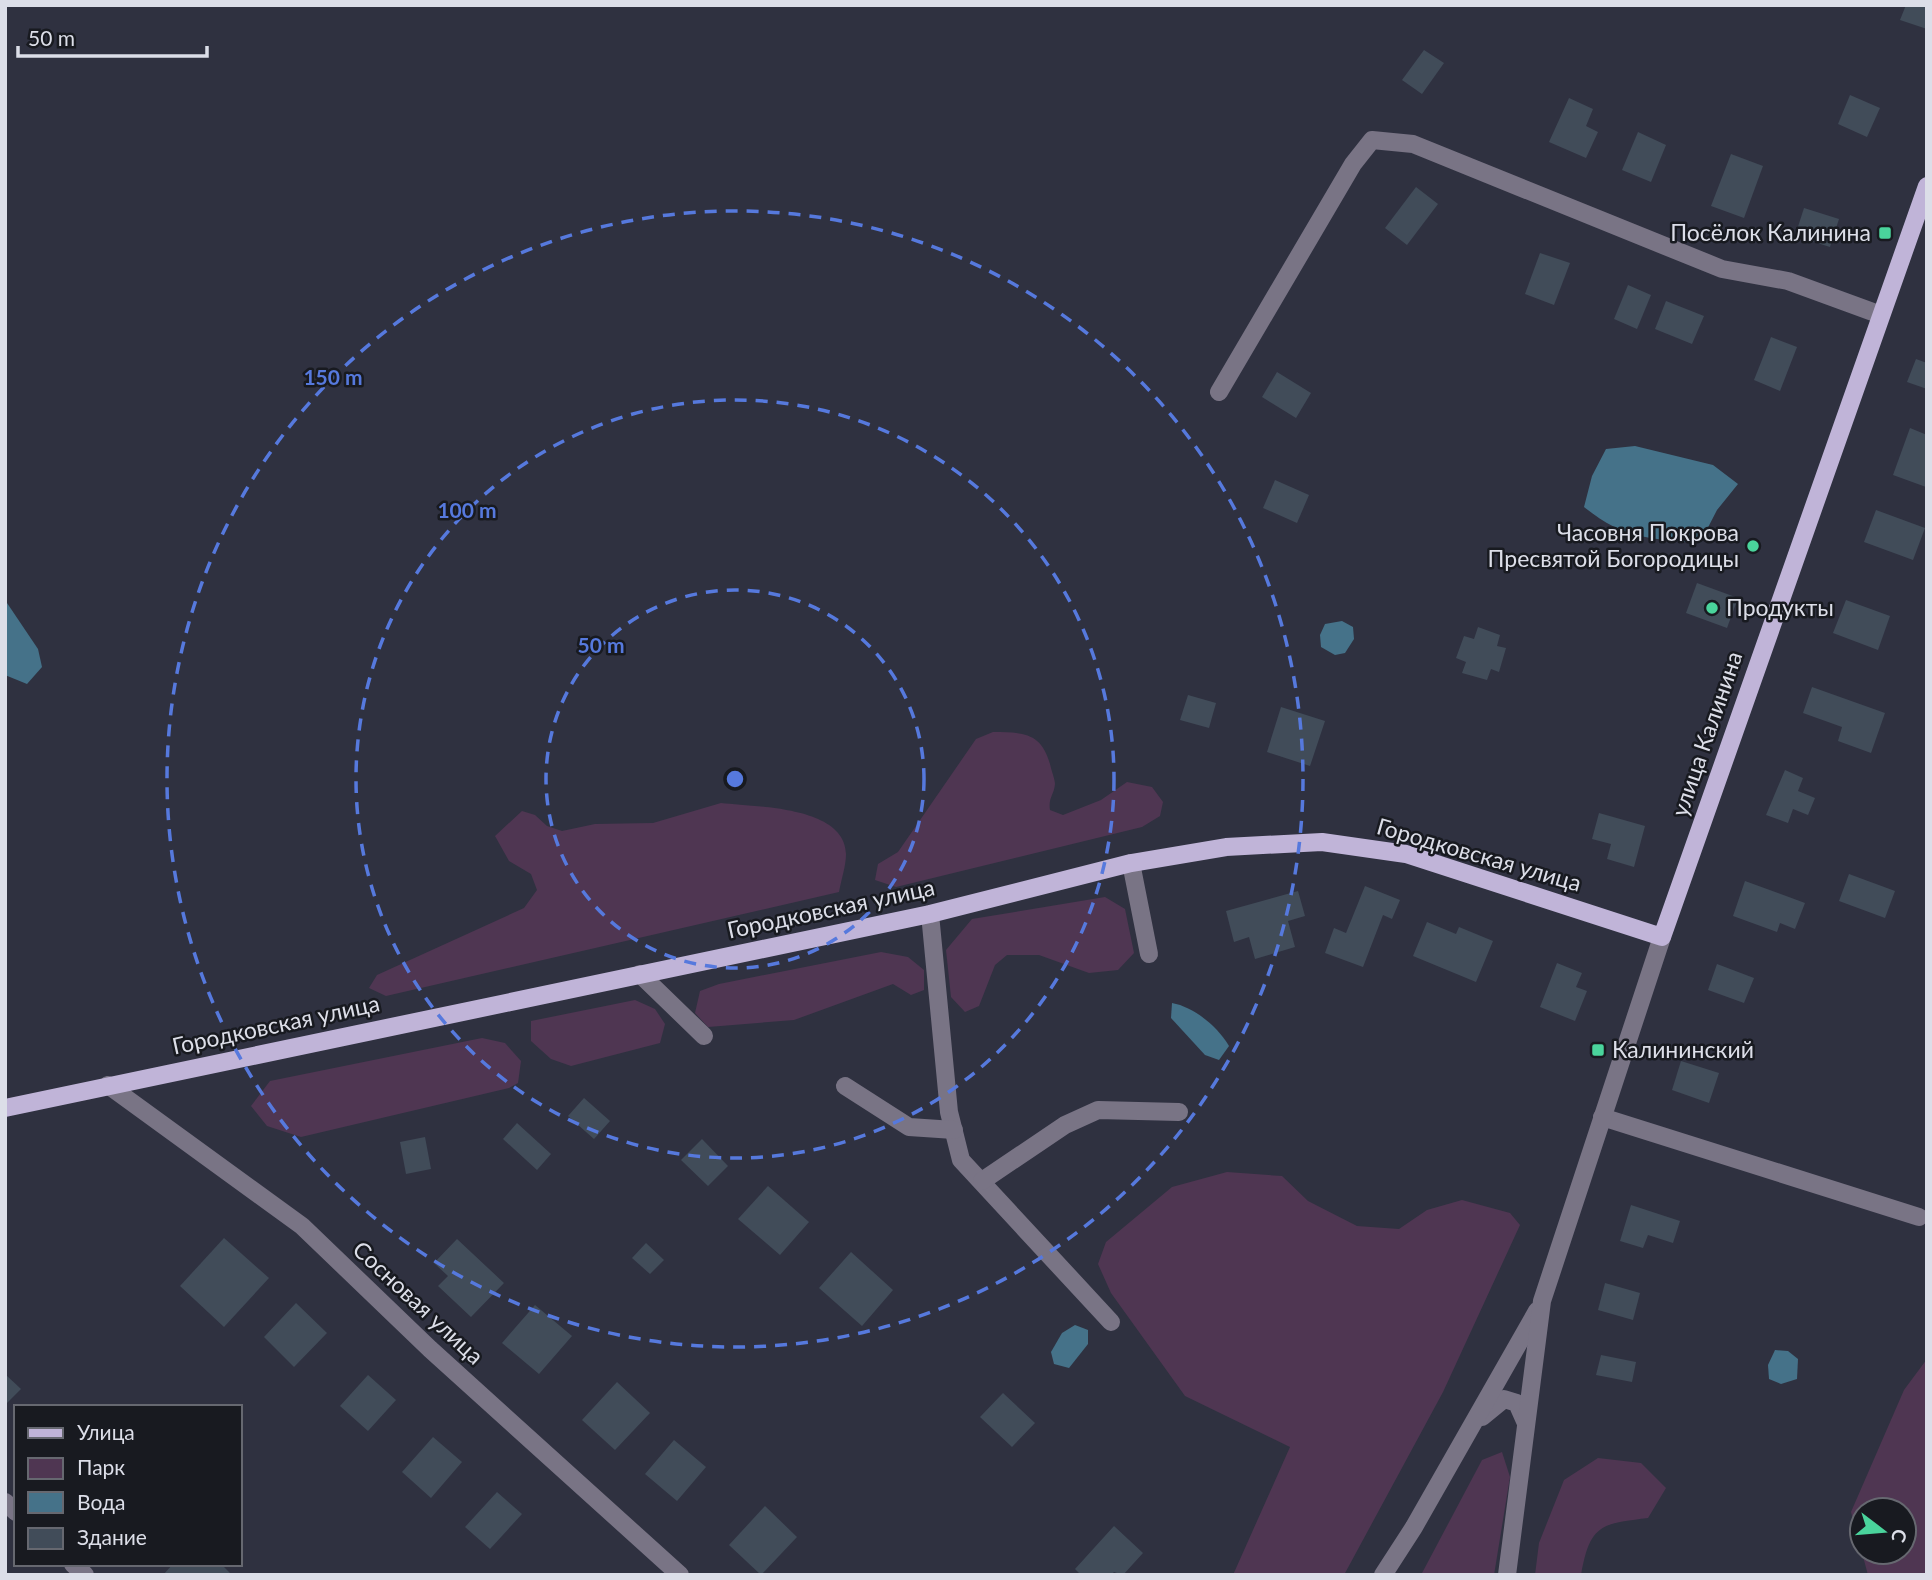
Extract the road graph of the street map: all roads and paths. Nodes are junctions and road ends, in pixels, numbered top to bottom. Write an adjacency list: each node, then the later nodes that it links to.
1 (1927, 186): 2 (main road, улица Калинина)
2 (1881, 315): 3 (street); 6 (main road, улица Калинина)
3 (1219, 392)
4 (1131, 863): 5 (main road, Городковская улица); 6 (main road, Городковская улица); 7 (street)
5 (930, 914): 8 (main road, Городковская улица); 15 (street)
6 (1661, 937): 14 (street, улица Калинина)
7 (1149, 954)
8 (640, 974): 9 (street); 10 (main road, Городковская улица)
9 (704, 1035)
10 (108, 1085): 12 (main road, Городковская улица); 22 (street, Сосновая улица)
11 (845, 1086): 15 (street)
12 (5, 1108)
13 (1179, 1112): 16 (street)
14 (1602, 1117): 17 (street); 18 (street, улица Калинина)
15 (954, 1130): 16 (street)
16 (982, 1181): 19 (street)
17 (1919, 1217)
18 (1542, 1301): 20 (street); 21 (street)
19 (1111, 1322)
20 (1526, 1425): 21 (street); 24 (street)
21 (1471, 1426): 23 (street)
22 (680, 1575)
23 (1383, 1575)
24 (1507, 1575)

